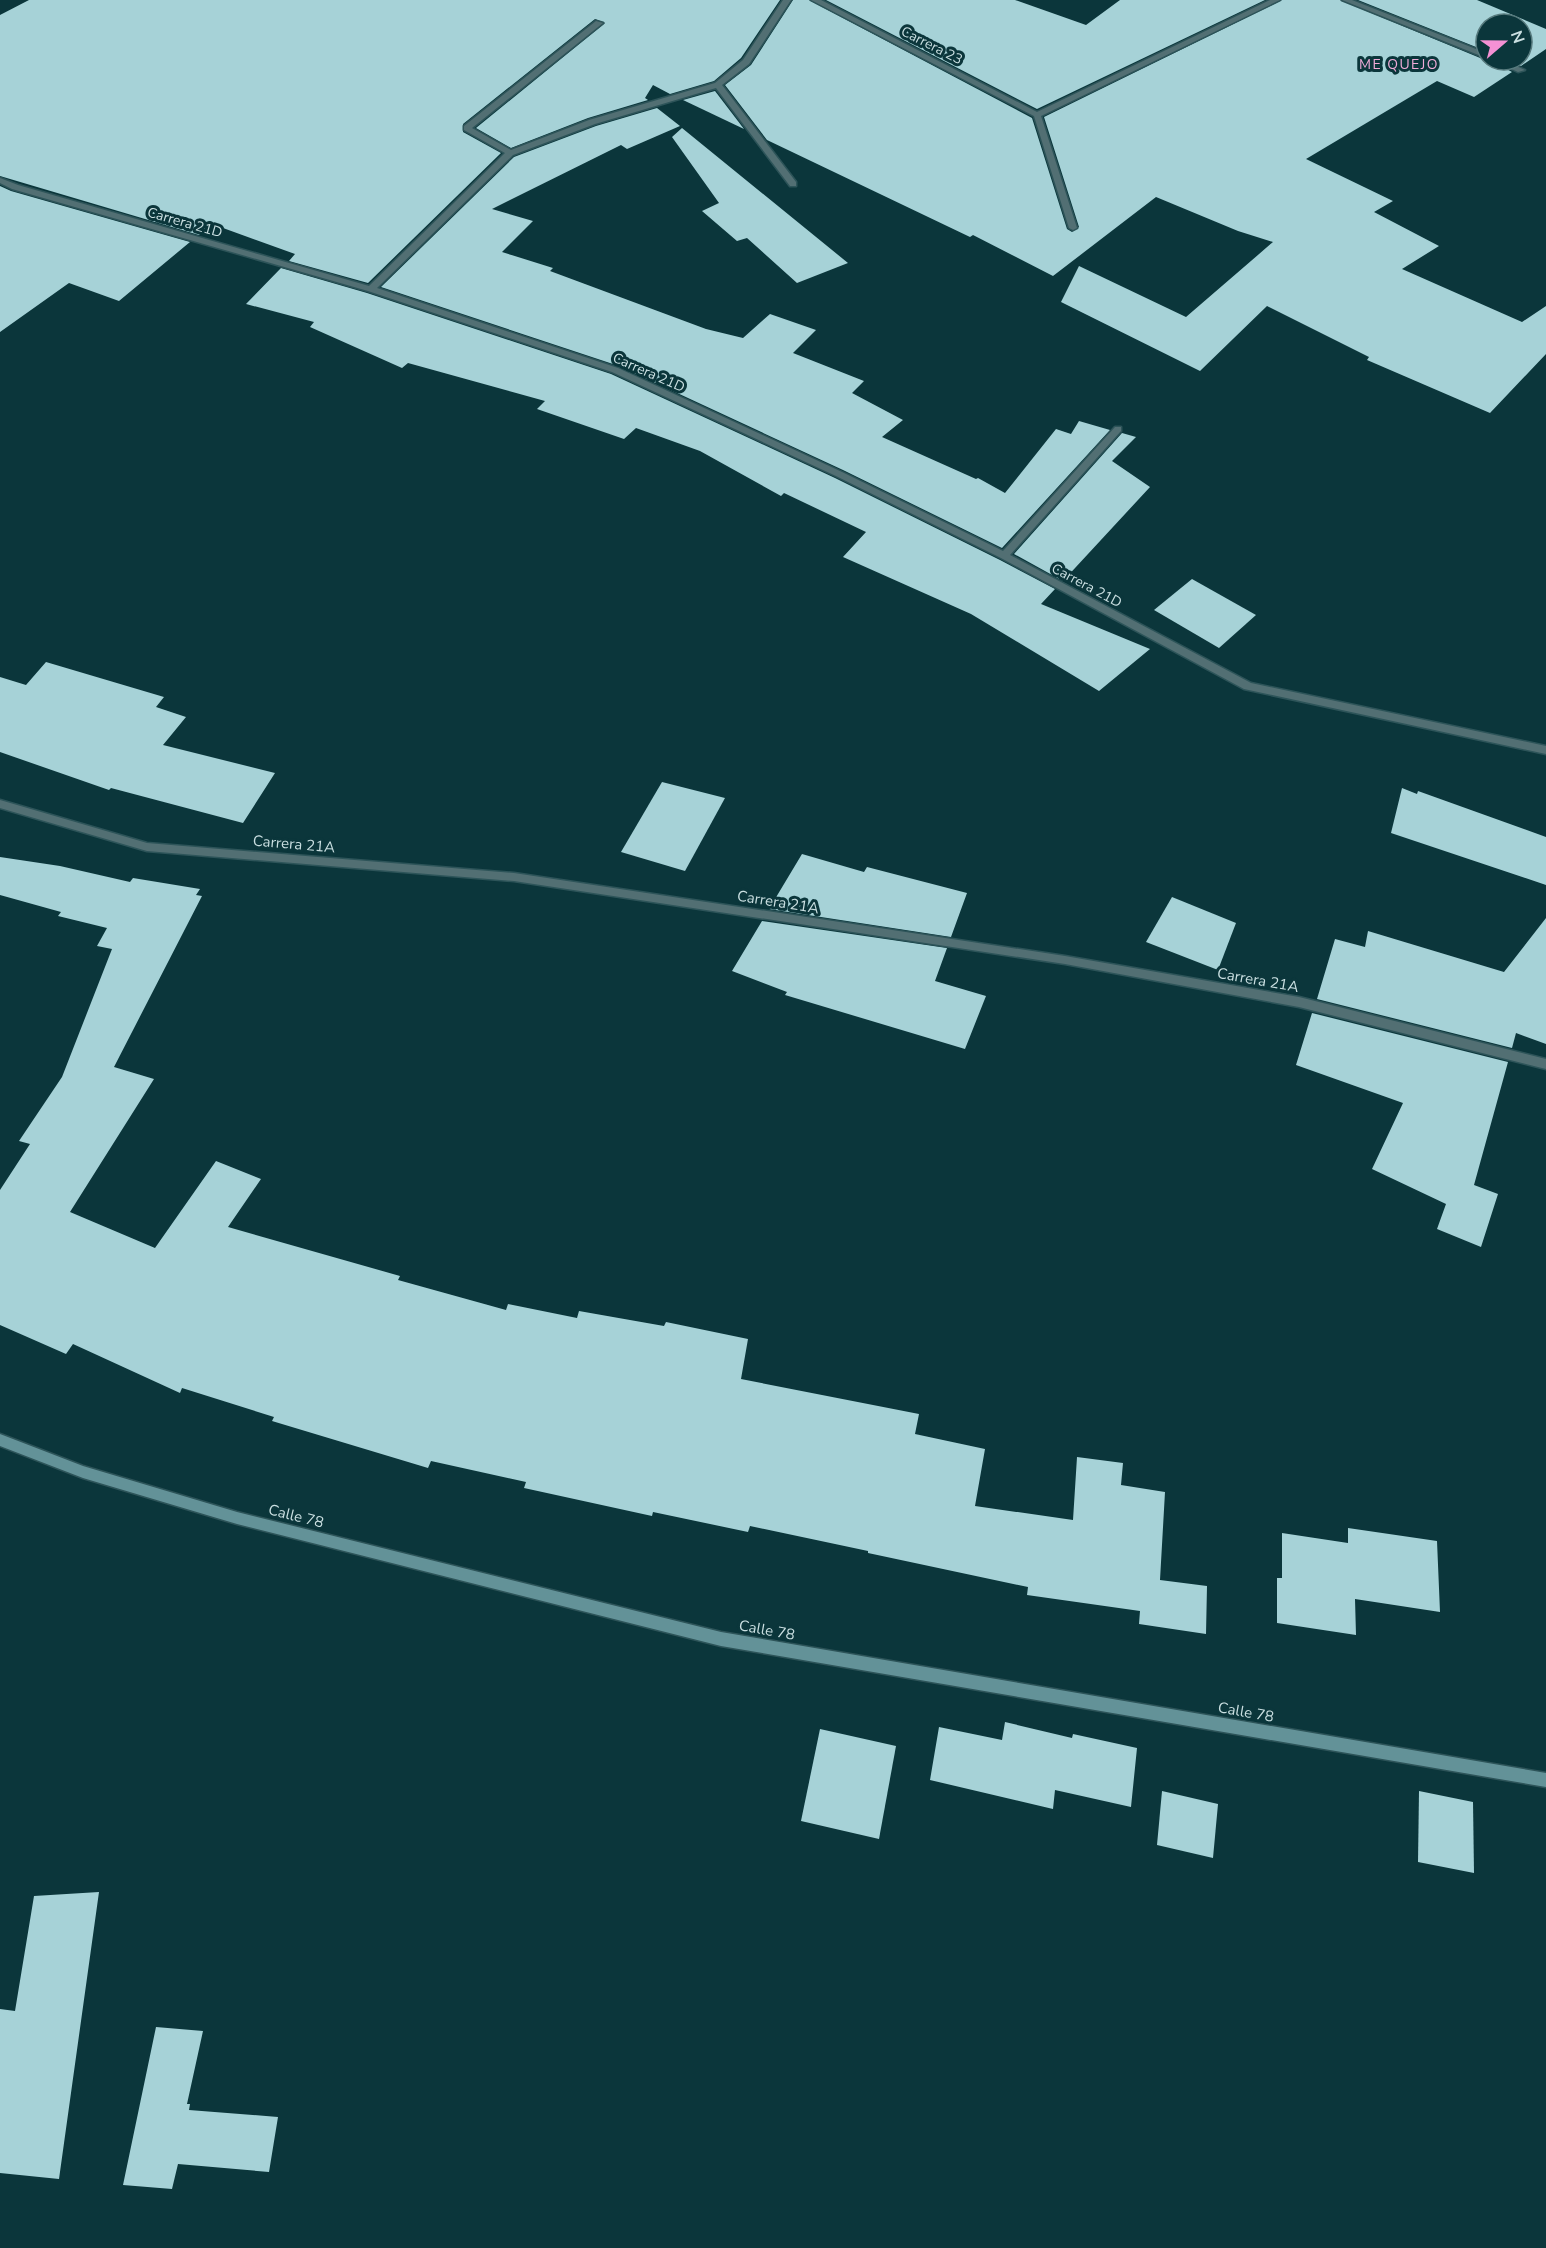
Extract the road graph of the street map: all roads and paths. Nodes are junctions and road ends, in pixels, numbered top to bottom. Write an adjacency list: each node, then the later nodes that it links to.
1 (787, 0): 7 (street)
2 (815, 0): 8 (street, Carrera 23)
3 (1276, 0): 8 (street)
4 (1346, 0): 6 (street)
5 (599, 23): 9 (street)
6 (1474, 51)
7 (718, 85): 9 (street); 11 (street)
8 (1037, 115): 12 (street)
9 (510, 153): 13 (street)
10 (0, 180): 13 (street, Carrera 21D)
11 (793, 184)
12 (1073, 228)
13 (371, 289): 15 (street, Carrera 21D)
14 (1118, 429): 15 (street)
15 (1004, 556): 16 (street, Carrera 21D)
16 (1546, 750)
17 (0, 804): 18 (street, Carrera 21A)
18 (1546, 1064)
19 (0, 1440): 20 (street, Calle 78)
20 (1546, 1780)

